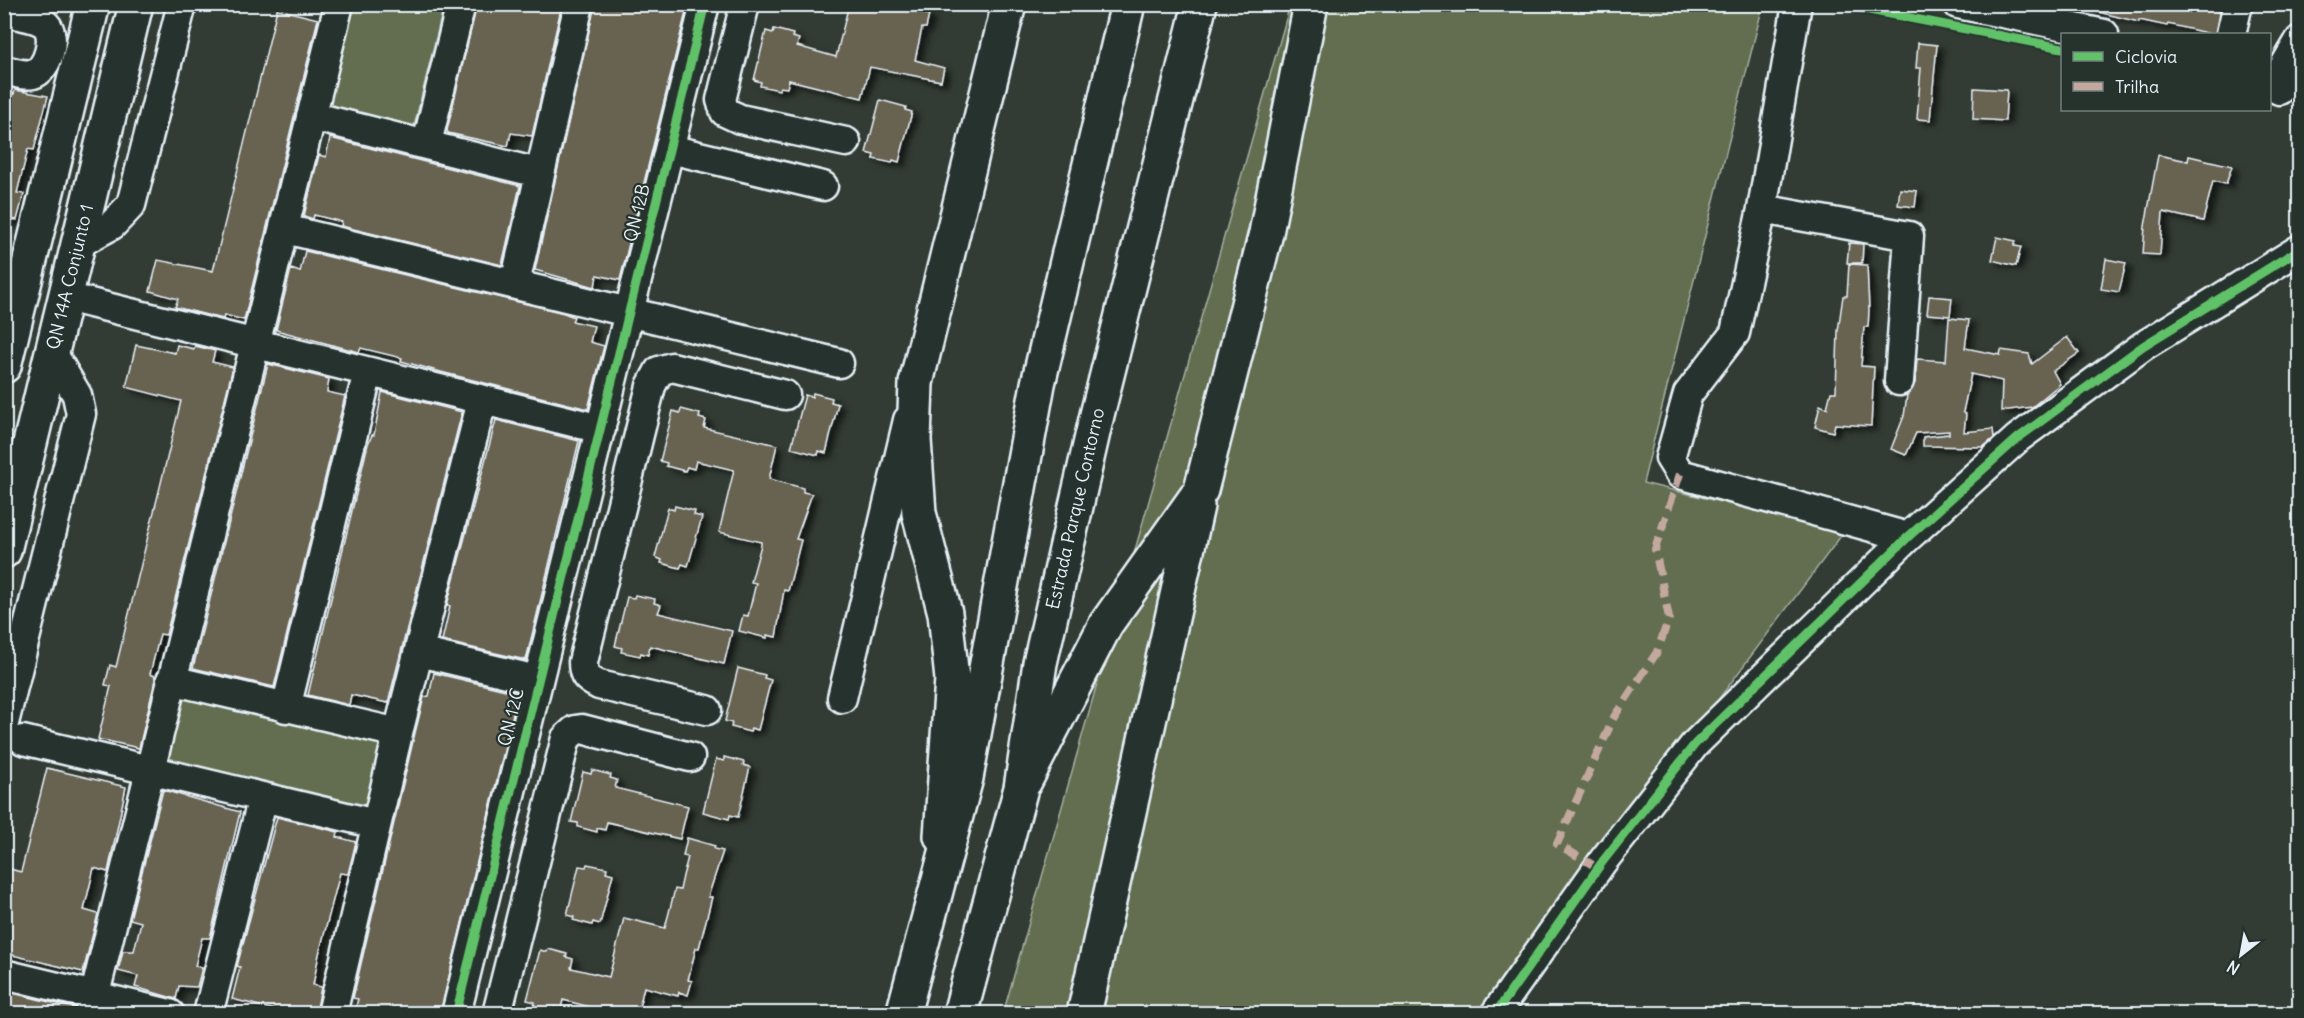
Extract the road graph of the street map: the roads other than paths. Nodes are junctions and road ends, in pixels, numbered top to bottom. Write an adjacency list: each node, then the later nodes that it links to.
1 (93, 4): 34 (main road)
2 (182, 4): 32 (street)
3 (339, 4): 22 (street)
4 (461, 4): 25 (street)
5 (579, 4): 28 (street)
6 (705, 4): 26 (street, QN 12B)
7 (745, 4): 23 (street)
8 (1009, 4): 46 (main road)
9 (1128, 4): 66 (main road)
10 (1200, 4): 63 (main road, Estrada Parque Contorno)
11 (1311, 4): 50 (main road)
12 (1797, 4): 30 (street)
13 (1958, 4): 17 (street)
14 (2238, 4): 18 (street)
15 (136, 5): 32 (main road, QN 14A Conjunto 1)
16 (4, 12): 20 (street)
17 (2099, 33)
18 (2231, 33)
19 (2300, 40): 21 (street)
20 (4, 70)
21 (2282, 92)
22 (311, 116): 25 (street); 31 (street)
23 (763, 124): 24 (street); 27 (street)
24 (846, 142)
25 (427, 143): 28 (street)
26 (670, 149): 27 (street); 37 (street, QN 12B)
27 (753, 168): 29 (street)
28 (538, 173): 35 (street)
29 (823, 186)
30 (1762, 209): 45 (street); 51 (street)
31 (285, 229): 35 (street); 39 (street)
32 (79, 243): 36 (main road, QN 14A Conjunto 1)
33 (2300, 249): 51 (street)
34 (15, 277): 42 (main road)
35 (515, 283): 37 (street)
36 (66, 297): 39 (street); 40 (main road, QN 14A Conjunto 1)
37 (630, 312): 38 (street); 49 (street, QN 12B)
38 (739, 337): 41 (street); 44 (street)
39 (256, 344): 43 (street); 54 (street)
40 (53, 354): 52 (main road, QN 14A Conjunto 1); 59 (street)
41 (839, 363)
42 (4, 366)
43 (368, 372): 48 (street); 57 (street)
44 (730, 381): 47 (street); 58 (street)
45 (1899, 381)
46 (916, 383): 56 (street); 66 (main road)
47 (785, 395)
48 (482, 401): 49 (street); 53 (street)
49 (601, 429): 55 (street, QN 12C)
50 (1201, 490): 63 (main road); 76 (main road)
51 (1908, 537): 77 (street)
52 (4, 551)
53 (419, 652): 55 (street); 60 (street)
54 (171, 680): 57 (street); 62 (street)
55 (537, 680): 72 (street, QN 12C)
56 (842, 698)
57 (286, 708): 60 (street)
58 (707, 710)
59 (14, 731): 62 (street)
60 (398, 733): 65 (street)
61 (690, 757): 73 (street)
62 (150, 770): 64 (street); 68 (street)
63 (1021, 788): 75 (main road, Estrada Parque Contorno)
64 (263, 797): 65 (street); 70 (street)
65 (376, 824): 71 (street)
66 (937, 886): 74 (main road)
67 (4, 974): 68 (street)
68 (92, 1005): 69 (street)
69 (170, 1014)
70 (208, 1014)
71 (332, 1014)
72 (456, 1014)
73 (497, 1014)
74 (903, 1014)
75 (960, 1014)
76 (1084, 1014)
77 (1495, 1014)

